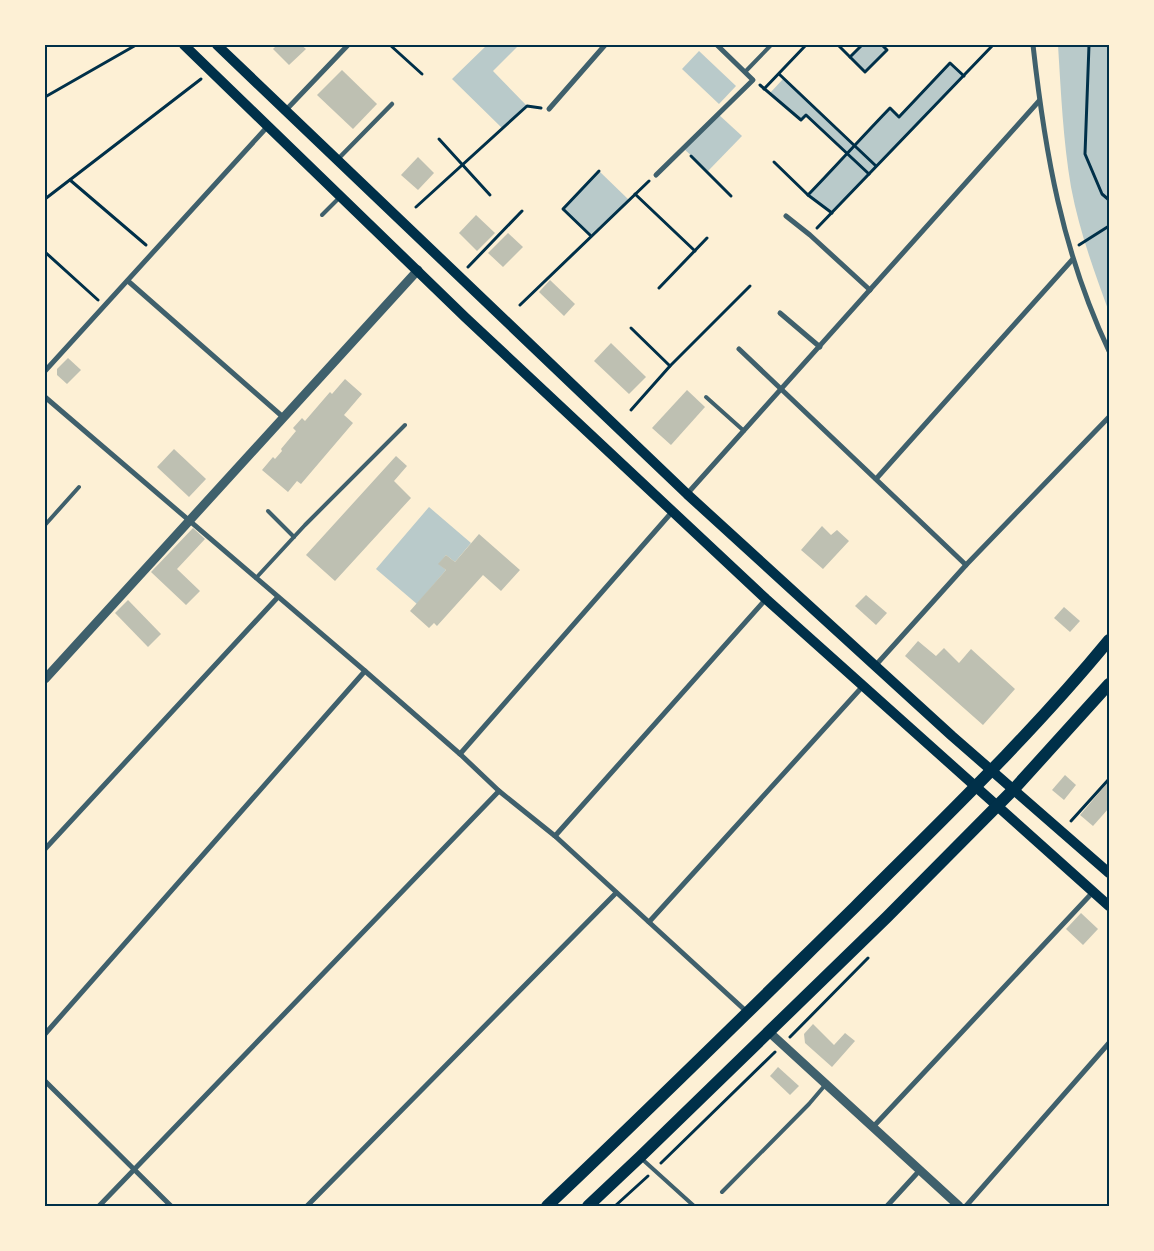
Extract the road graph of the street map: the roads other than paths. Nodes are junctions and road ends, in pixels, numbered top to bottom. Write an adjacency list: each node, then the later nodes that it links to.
1 (184, 45): 13 (main road)
2 (217, 45): 12 (main road)
3 (348, 45): 12 (street)
4 (605, 45): 11 (street)
5 (717, 45): 8 (street)
6 (771, 45): 8 (lane)
7 (1034, 45): 9 (street)
8 (745, 72): 15 (street)
9 (1039, 101): 19 (street); 22 (street)
10 (392, 104): 14 (street)
11 (549, 109)
12 (285, 111): 14 (main road)
13 (268, 126): 16 (main road); 21 (street)
14 (336, 160): 37 (main road)
15 (656, 174)
16 (342, 196): 17 (lane); 20 (main road)
17 (322, 215)
18 (786, 216): 22 (street)
19 (1072, 260): 26 (street); 35 (street)
20 (418, 270): 31 (street); 39 (main road)
21 (128, 281): 27 (street); 31 (street)
22 (870, 290): 24 (street)
23 (780, 313): 24 (street)
24 (820, 347): 28 (street)
25 (739, 349): 28 (street)
26 (1109, 351)
27 (45, 371)
28 (782, 389): 34 (street); 35 (street)
29 (706, 397): 34 (lane)
30 (45, 398): 40 (street)
31 (283, 417): 40 (street)
32 (1109, 417): 43 (street)
33 (405, 425): 42 (lane)
34 (744, 431): 37 (street)
35 (876, 479): 43 (street)
36 (79, 487): 41 (lane)
37 (687, 494): 48 (main road)
38 (268, 511): 42 (lane)
39 (672, 511): 46 (main road); 53 (street)
40 (189, 521): 44 (street); 50 (street)
41 (45, 525)
42 (294, 537): 44 (lane)
43 (966, 565): 48 (street)
44 (256, 578): 45 (street)
45 (278, 597): 49 (street); 60 (street)
46 (766, 599): 52 (main road); 59 (street)
47 (1109, 640): 54 (main road)
48 (875, 666): 54 (main road)
49 (365, 671): 53 (street); 68 (street)
50 (45, 679)
51 (1109, 684): 56 (main road)
52 (863, 686): 55 (main road); 65 (street)
53 (460, 754): 57 (street)
54 (992, 770): 55 (main road); 56 (main road)
55 (975, 787): 58 (main road); 66 (main road)
56 (1014, 789): 58 (main road); 61 (main road)
57 (499, 791): 59 (street); 74 (street)
58 (998, 806): 62 (main road); 67 (main road)
59 (555, 836): 63 (street)
60 (45, 848)
61 (1109, 873)
62 (1093, 891): 64 (main road); 72 (street)
63 (616, 893): 65 (street); 79 (street)
64 (1109, 906)
65 (649, 922): 66 (street)
66 (748, 1013): 80 (main road)
67 (769, 1032): 71 (street); 73 (main road)
68 (45, 1034)
69 (1109, 1043): 85 (street)
70 (45, 1081): 74 (street)
71 (826, 1084): 72 (street); 76 (lane)
72 (873, 1128): 75 (street)
73 (640, 1157): 81 (main road); 82 (lane)
74 (135, 1170): 77 (street); 78 (street)
75 (920, 1170): 83 (street); 84 (street)
76 (722, 1192)
77 (99, 1206)
78 (171, 1206)
79 (307, 1206)
80 (547, 1206)
81 (588, 1206)
82 (694, 1206)
83 (887, 1206)
84 (959, 1206)
85 (966, 1206)

